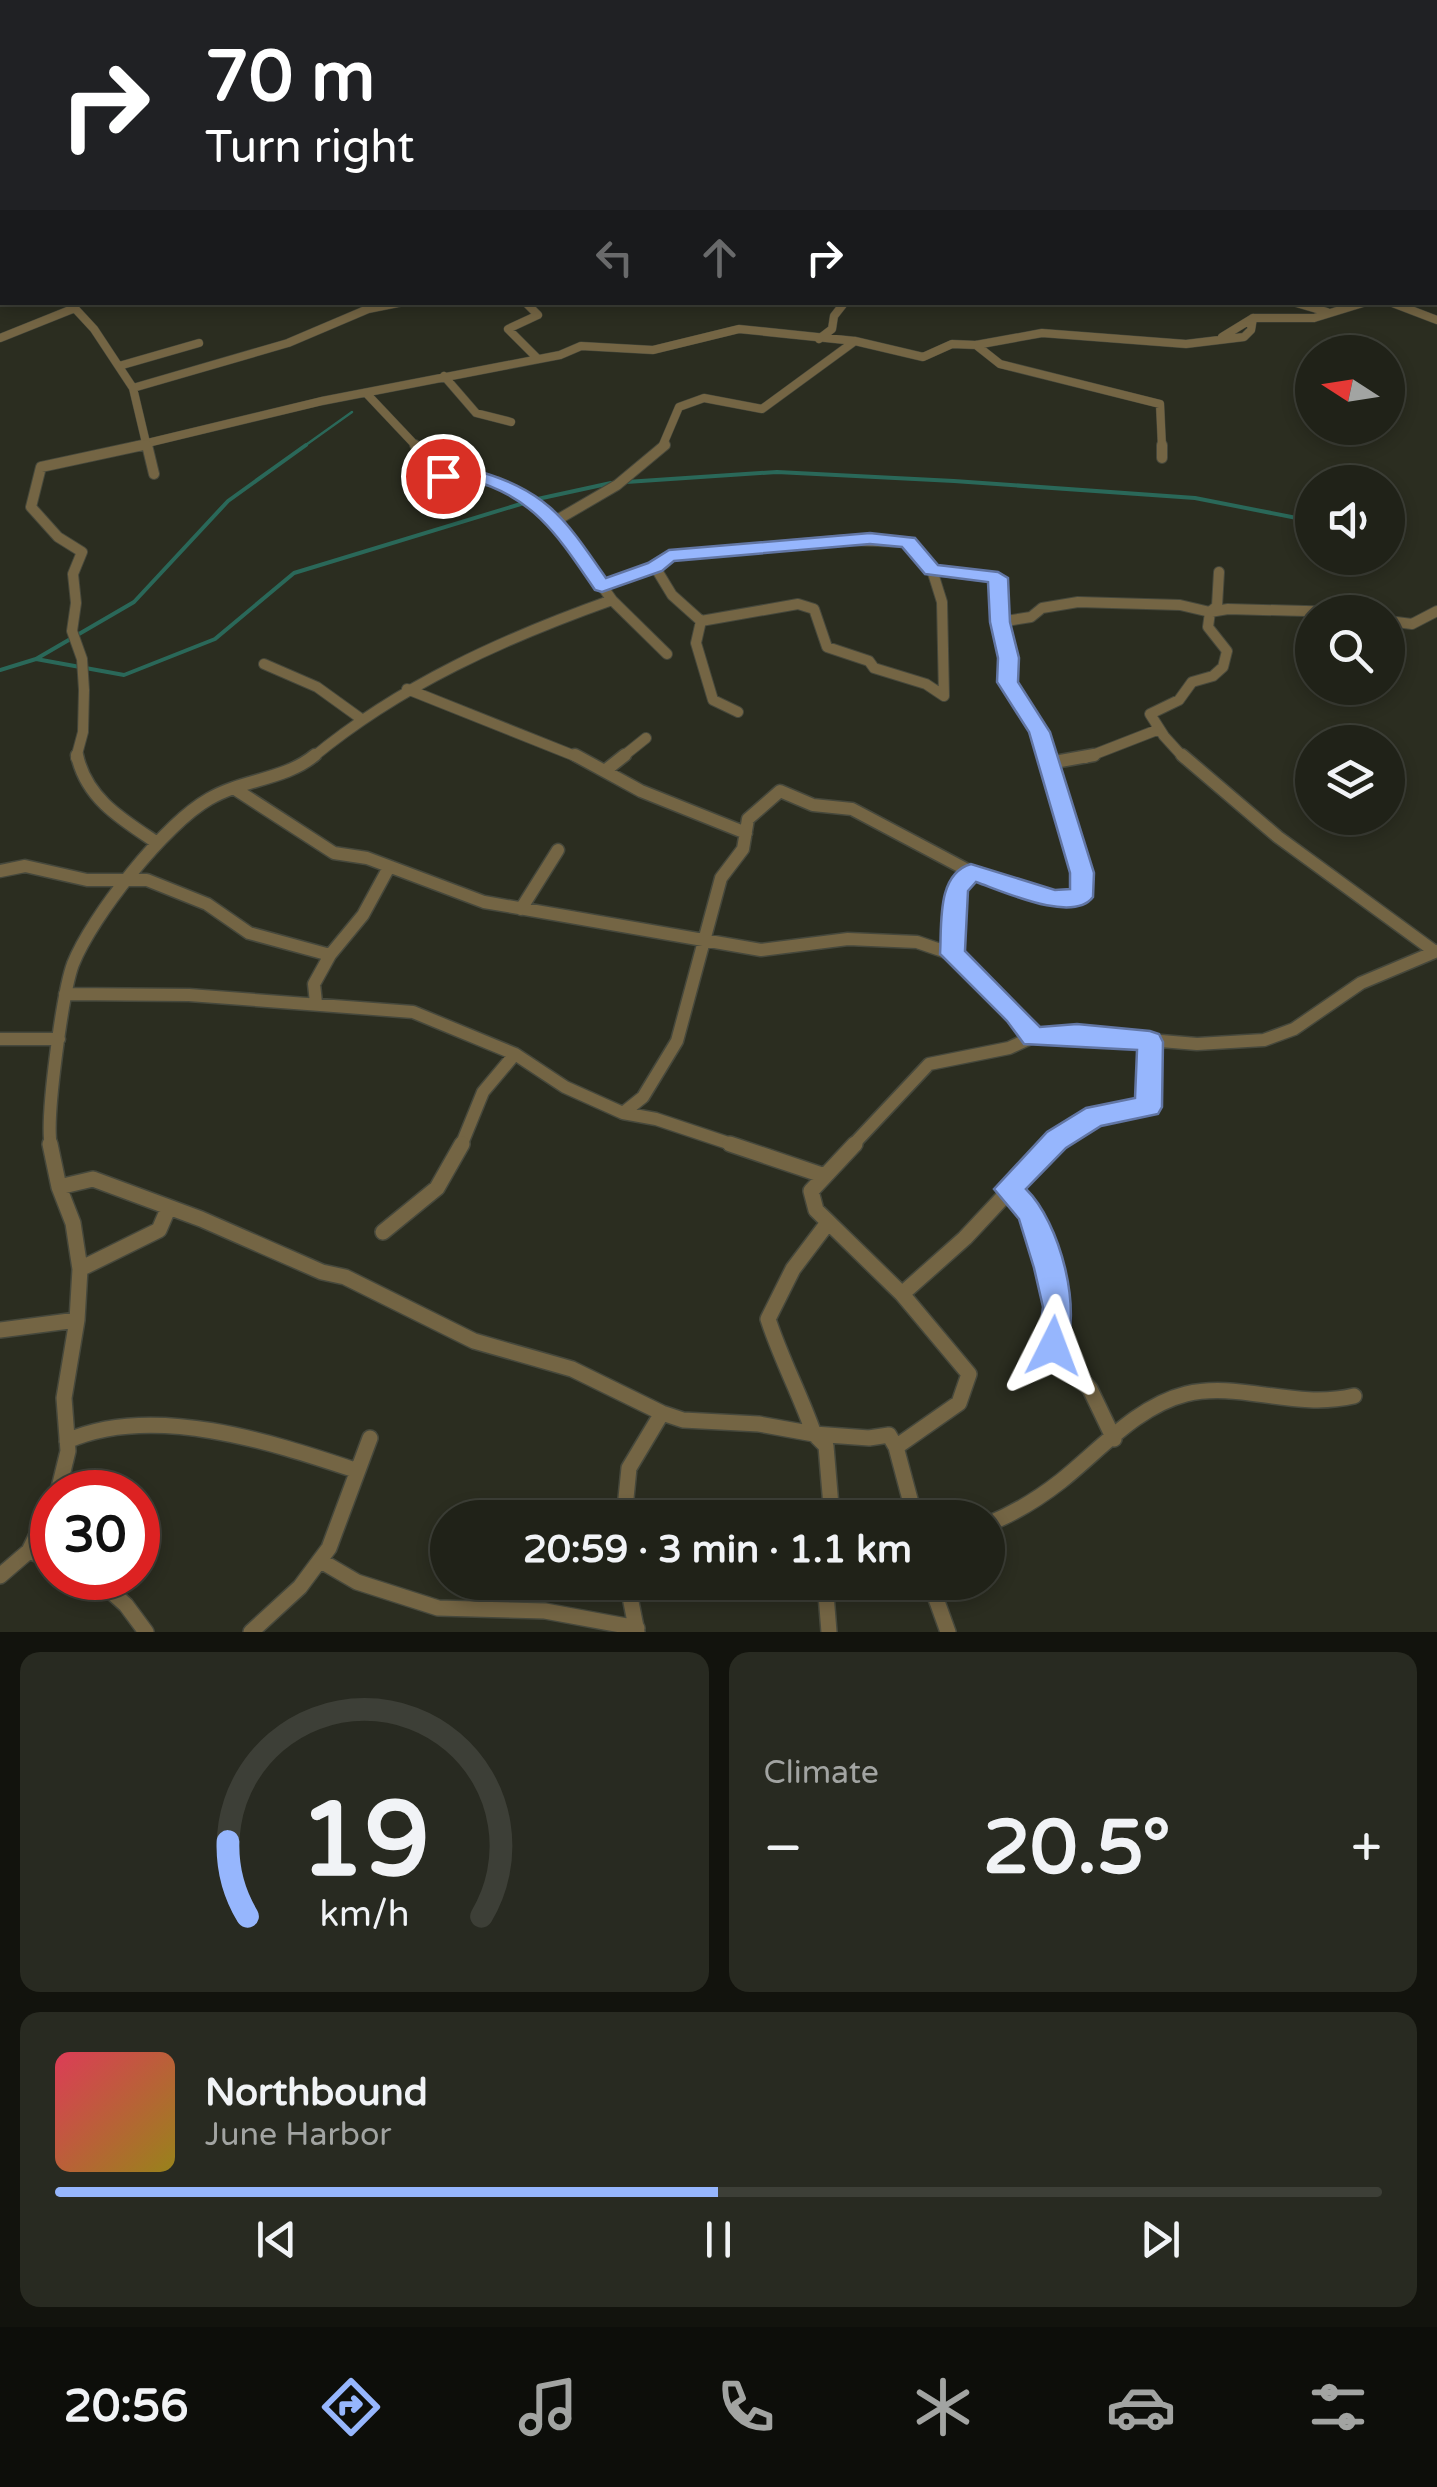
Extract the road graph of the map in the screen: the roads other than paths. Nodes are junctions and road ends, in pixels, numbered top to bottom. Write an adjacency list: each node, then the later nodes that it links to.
1 (388, 305): 18 (street)
2 (528, 305): 15 (street)
3 (843, 305): 11 (street)
4 (1304, 305): 8 (street)
5 (1359, 305): 8 (street)
6 (1398, 305): 9 (street)
7 (72, 306): 10 (street); 16 (street)
8 (1338, 314): 14 (street)
9 (1437, 320)
10 (0, 338)
11 (819, 339): 12 (street); 15 (street)
12 (855, 341): 14 (street); 24 (street)
13 (200, 343): 16 (street)
14 (976, 345): 22 (street)
15 (537, 358): 17 (street)
16 (119, 366): 18 (street)
17 (444, 376): 19 (street); 20 (street)
18 (133, 388): 21 (street)
19 (366, 393): 21 (street); 24 (street)
20 (512, 422)
21 (147, 444): 23 (street); 47 (street)
22 (1162, 458)
23 (154, 474)
24 (557, 520): 28 (street)
25 (655, 567): 26 (street); 28 (street); 33 (street)
26 (932, 570): 33 (street); 34 (street)
27 (1219, 572): 32 (street)
28 (602, 586): 29 (street)
29 (612, 600): 36 (street); 38 (street)
30 (1437, 610): 35 (street)
31 (1295, 611): 32 (street)
32 (1210, 612): 34 (street); 41 (street)
33 (702, 621): 39 (street)
34 (1000, 622): 43 (street)
35 (1405, 623)
36 (667, 654)
37 (264, 664): 40 (street)
38 (407, 690): 40 (street); 44 (street)
39 (738, 712)
40 (360, 718): 45 (street)
41 (1157, 730): 43 (street); 55 (street)
42 (646, 738): 44 (street)
43 (1049, 763): 51 (street)
44 (606, 770): 46 (street)
45 (235, 789): 47 (street); 50 (street)
46 (746, 833): 51 (street); 54 (street)
47 (156, 842): 52 (street)
48 (558, 850): 53 (street)
49 (0, 870): 52 (street)
50 (388, 870): 53 (street); 57 (street)
51 (971, 872): 56 (street)
52 (127, 882): 57 (street); 58 (street)
53 (521, 909): 54 (street)
54 (703, 941): 56 (street); 65 (street)
55 (1436, 951): 63 (street)
56 (952, 954): 60 (street)
57 (330, 955): 59 (street)
58 (65, 994): 59 (street); 61 (street)
59 (316, 1003): 64 (street)
60 (1034, 1037): 63 (street); 66 (street)
61 (59, 1039): 62 (street); 67 (street)
62 (0, 1040)
63 (1150, 1042): 68 (street)
64 (516, 1054): 65 (street); 71 (street)
65 (623, 1113): 66 (street)
66 (825, 1176): 70 (street)
67 (59, 1187): 69 (street); 72 (street)
68 (1008, 1189): 73 (street); 80 (street)
69 (168, 1209): 72 (street); 77 (street)
70 (827, 1224): 73 (street); 78 (street)
71 (382, 1232)
72 (80, 1269): 74 (street)
73 (902, 1294): 82 (street)
74 (77, 1320): 75 (street); 81 (street)
75 (0, 1330)
76 (1354, 1396): 80 (street)
77 (662, 1413): 78 (street); 85 (street)
78 (814, 1434): 82 (street); 86 (street)
79 (370, 1438): 84 (street)
80 (1114, 1439): 88 (street)
81 (67, 1441): 83 (street); 84 (street)
82 (896, 1447): 87 (street)
83 (65, 1470)
84 (355, 1470): 90 (street)
85 (626, 1500)
86 (830, 1500)
87 (913, 1500)
88 (1005, 1517)
89 (29, 1551): 91 (street)
90 (321, 1561): 96 (street); 98 (street)
91 (0, 1576)
92 (120, 1600): 97 (street)
93 (631, 1600): 96 (street)
94 (827, 1600): 99 (street)
95 (936, 1600): 100 (street)
96 (637, 1630)
97 (146, 1632)
98 (251, 1632)
99 (829, 1632)
100 (948, 1632)

